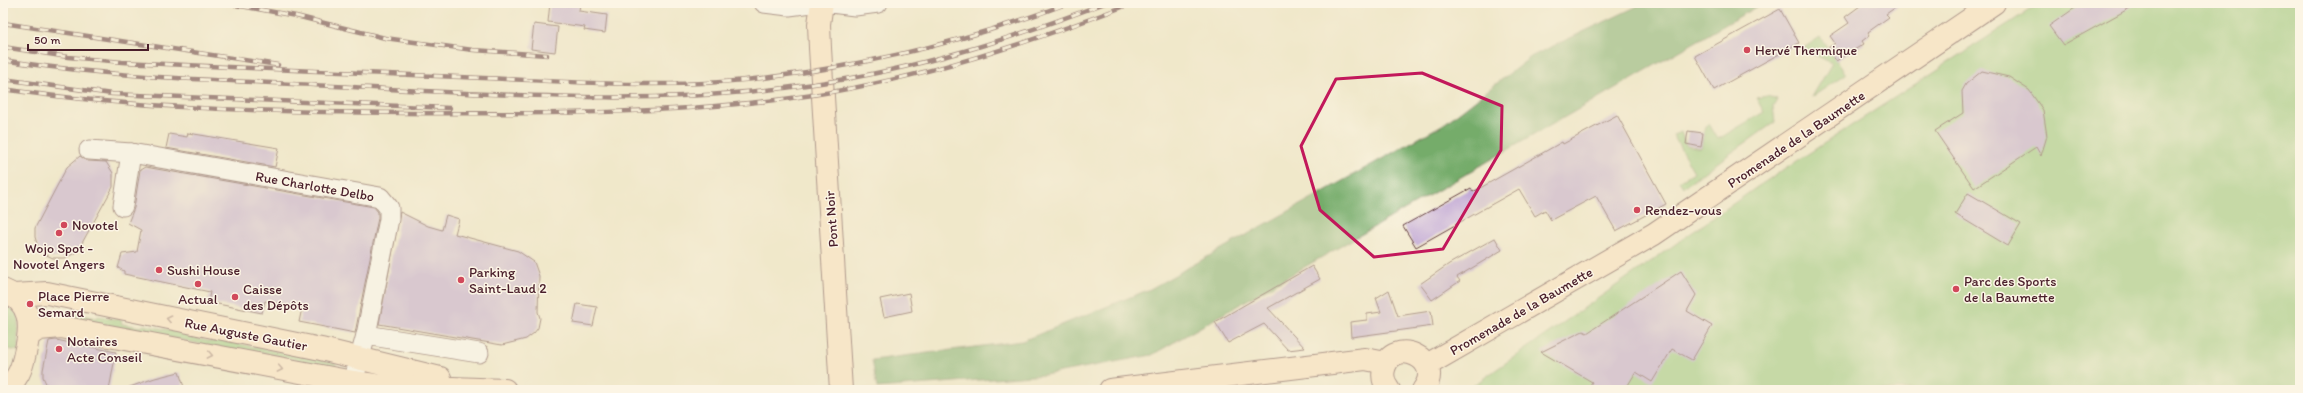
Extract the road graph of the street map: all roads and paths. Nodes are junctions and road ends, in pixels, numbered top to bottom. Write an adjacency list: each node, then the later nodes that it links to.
1 (764, 3): 2 (street)
2 (812, 3)
3 (822, 3): 21 (street, Pont Noir)
4 (831, 3): 5 (street)
5 (878, 3)
6 (1994, 3): 16 (street, Promenade de la Baumette)
7 (89, 150): 8 (street, Rue Charlotte Delbo)
8 (131, 153): 9 (street); 12 (street, Rue Charlotte Delbo)
9 (123, 206)
10 (9, 293): 11 (street); 14 (street, Rue Auguste Gautier, one-way to 10)
11 (29, 335): 17 (street, Rue Auguste Gautier, one-way to 17); 18 (street)
12 (366, 335): 13 (street); 14 (street, Rue Charlotte Delbo)
13 (480, 353)
14 (358, 359): 17 (street, Rue Charlotte Delbo); 19 (street, Rue Auguste Gautier)
15 (1386, 363): 16 (street); 22 (street); 23 (street)
16 (1427, 365): 24 (street)
17 (353, 382): 19 (street, Rue Auguste Gautier)
18 (3, 388)
19 (475, 388): 20 (street, Rue Auguste Gautier)
20 (505, 390)
21 (841, 390)
22 (1110, 390)
23 (1389, 390)
24 (1424, 390)

